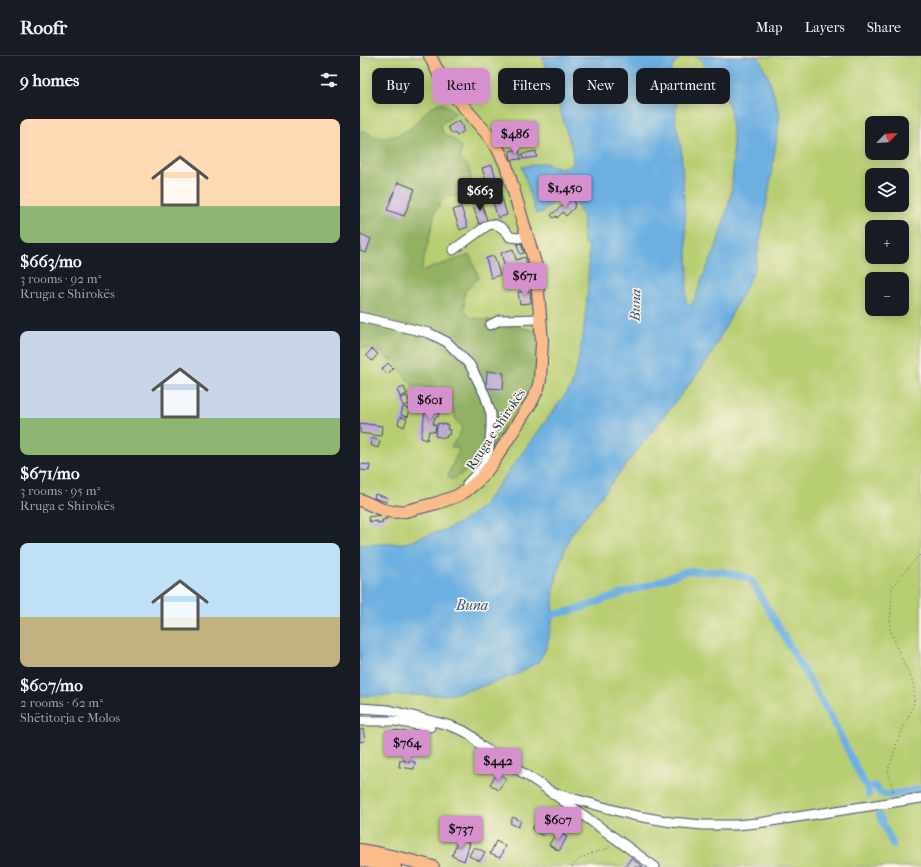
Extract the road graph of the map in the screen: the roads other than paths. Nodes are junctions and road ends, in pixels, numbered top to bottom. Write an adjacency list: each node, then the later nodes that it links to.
1 (430, 56): 2 (main road, Rruga e Shirokës)
2 (527, 234): 3 (street); 5 (main road, Rruga e Shirokës)
3 (453, 250)
4 (360, 317): 7 (street)
5 (540, 318): 6 (street); 7 (main road, Rruga e Shirokës)
6 (490, 325)
7 (462, 494): 8 (main road, Rruga e Shirokës)
8 (360, 500)
9 (360, 708): 11 (street)
10 (360, 721): 11 (street)
11 (477, 741): 12 (street)
12 (550, 792): 13 (street); 18 (street)
13 (921, 798)
14 (360, 850): 17 (main road)
15 (360, 860): 16 (main road)
16 (395, 867)
17 (433, 867)
18 (655, 867)

